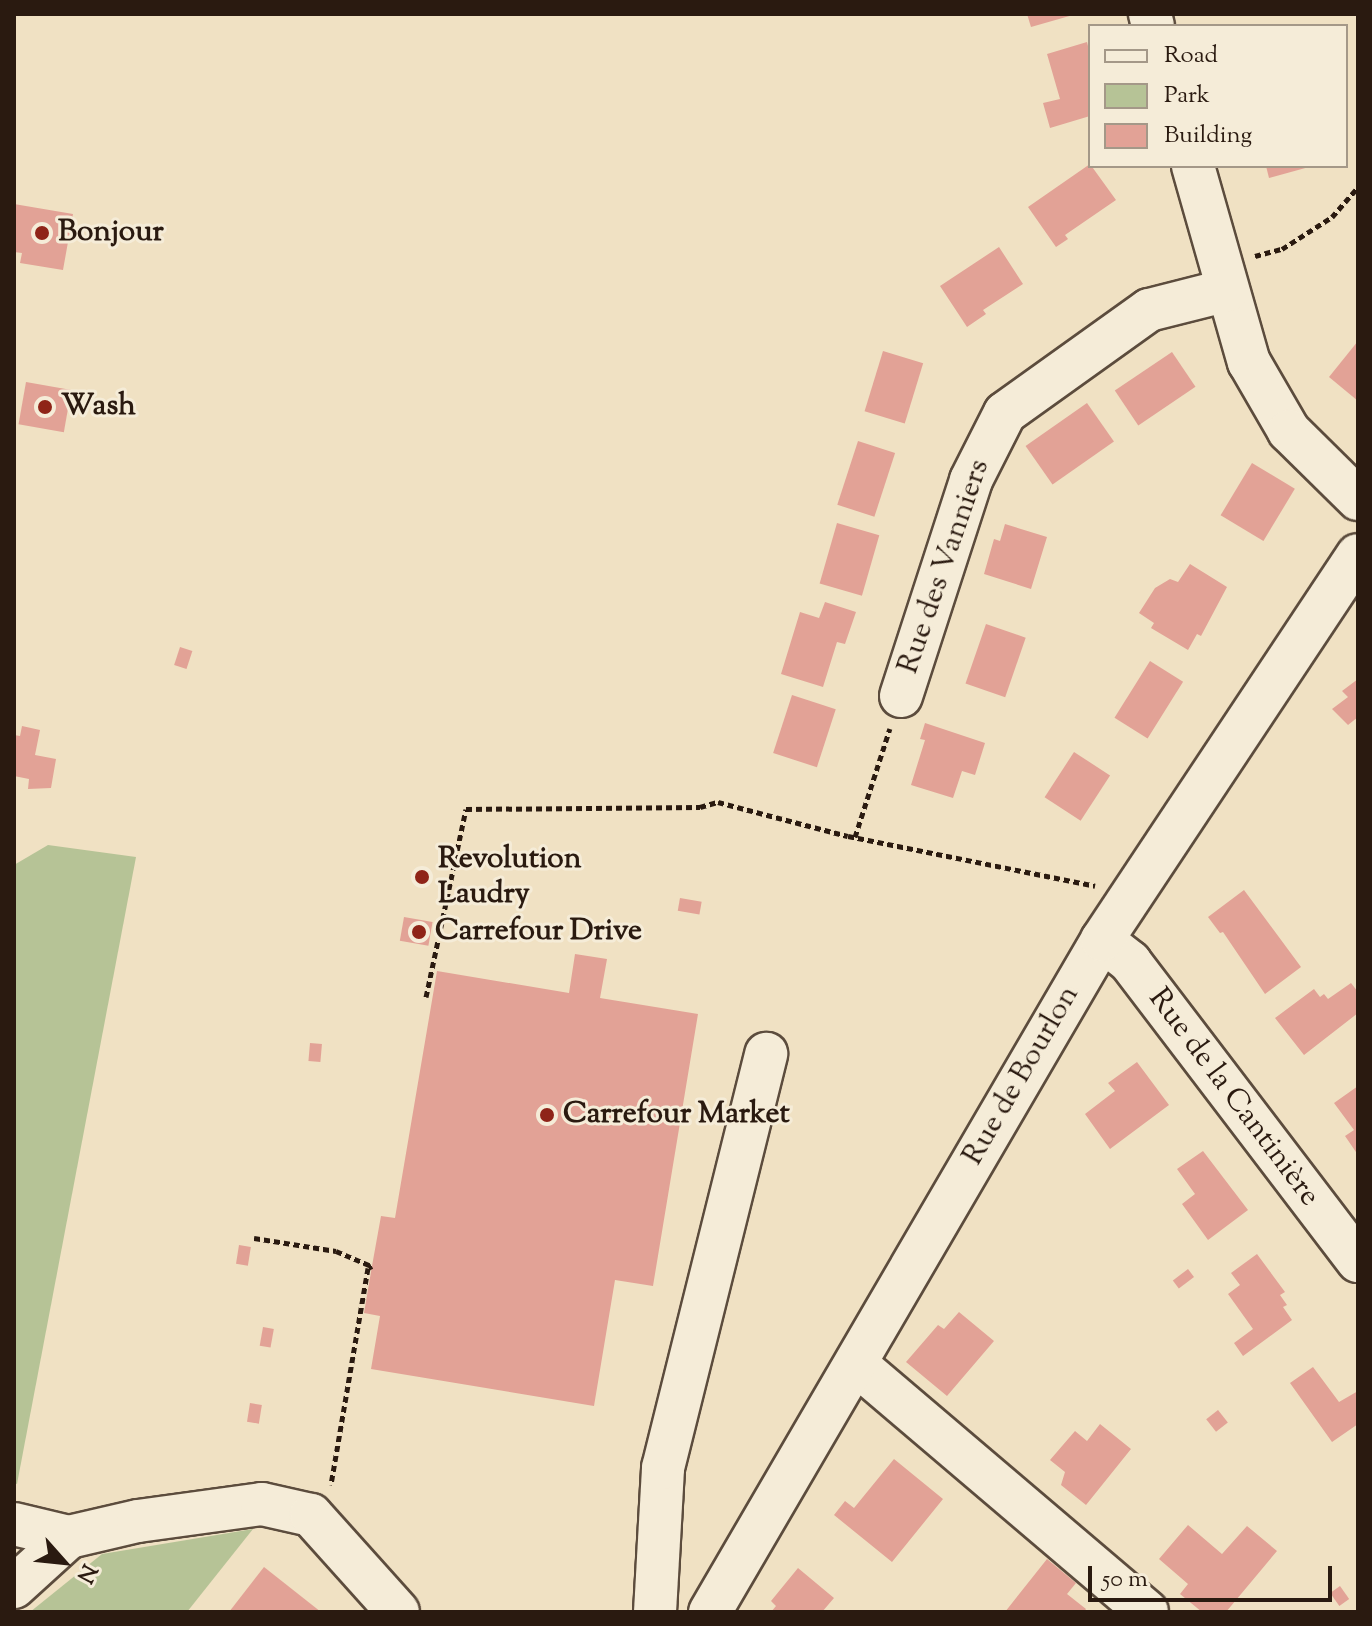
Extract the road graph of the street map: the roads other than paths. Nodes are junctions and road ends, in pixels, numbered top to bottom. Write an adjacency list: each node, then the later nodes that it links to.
1 (1194, 168): 2 (street)
2 (1226, 281): 3 (street); 5 (street, Rue des Vanniers)
3 (1358, 499)
4 (1358, 555): 6 (street, Rue de Bourlon)
5 (901, 696)
6 (1102, 940): 8 (street, Rue de la Cantinière); 9 (street, Rue de Bourlon)
7 (766, 1054): 14 (street)
8 (1358, 1261)
9 (856, 1364): 15 (street, Rue de Bourlon); 16 (street)
10 (14, 1524): 11 (street)
11 (69, 1537): 12 (street); 13 (street)
12 (14, 1587)
13 (398, 1612)
14 (655, 1612)
15 (710, 1612)
16 (1147, 1612)

